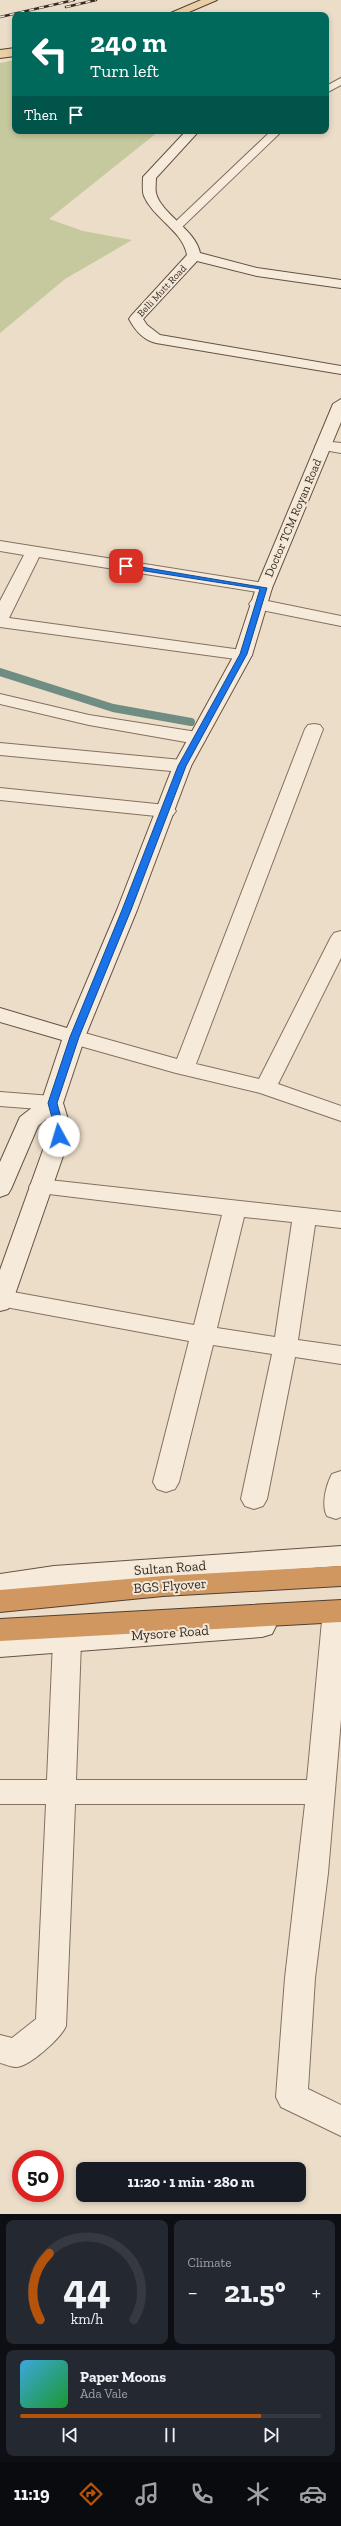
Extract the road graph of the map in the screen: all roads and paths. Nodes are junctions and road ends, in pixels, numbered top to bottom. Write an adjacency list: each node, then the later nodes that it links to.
1 (211, 0): 3 (main road)
2 (224, 0): 4 (main road)
3 (180, 12)
4 (193, 12)
5 (12, 45): 6 (main road)
6 (0, 47)
7 (12, 52): 8 (main road)
8 (0, 54)
9 (341, 81): 10 (lane)
10 (329, 88)
11 (190, 134): 13 (street, Belli Mutt Road)
12 (274, 134): 13 (lane)
13 (176, 227): 14 (street, Belli Mutt Road)
14 (194, 256): 15 (street); 16 (street, Belli Mutt Road)
15 (341, 284)
16 (341, 370)
17 (341, 404): 18 (street, Doctor TCM Royan Road)
18 (332, 447): 22 (street, Doctor TCM Royan Road)
19 (0, 546): 20 (street)
20 (34, 551): 21 (street); 22 (street)
21 (7, 589): 23 (street)
22 (261, 596): 24 (street); 26 (street, Doctor TCM Royan Road)
23 (0, 618)
24 (341, 621)
25 (0, 622): 26 (street)
26 (243, 654): 29 (street, Doctor TCM Royan Road)
27 (0, 700): 29 (street)
28 (314, 729): 37 (street)
29 (197, 738): 31 (street, Doctor TCM Royan Road)
30 (0, 749): 31 (street)
31 (182, 766): 33 (street, Doctor TCM Royan Road)
32 (0, 794): 33 (street)
33 (166, 811): 36 (street, Doctor TCM Royan Road)
34 (341, 937): 38 (street)
35 (0, 1015): 36 (street)
36 (74, 1037): 37 (street); 40 (street, Doctor TCM Royan Road)
37 (184, 1068): 38 (street)
38 (266, 1087): 41 (street)
39 (0, 1099): 40 (street)
40 (52, 1103): 42 (street); 43 (street)
41 (341, 1114)
42 (40, 1187): 45 (street); 47 (street)
43 (0, 1189)
44 (234, 1212): 48 (street)
45 (341, 1220)
46 (304, 1222): 49 (street)
47 (1, 1300): 48 (street)
48 (204, 1335): 49 (street); 52 (street)
49 (285, 1348): 50 (street); 53 (street)
50 (341, 1355)
51 (341, 1481): 54 (street)
52 (166, 1482)
53 (254, 1499)
54 (336, 1509)
55 (341, 1556): 57 (street, Sultan Road)
56 (341, 1576): 58 (highway, BGS Flyover)
57 (0, 1584)
58 (0, 1601)
59 (339, 1618): 60 (highway); 61 (street, Mysore Road); 64 (street)
60 (0, 1630)
61 (67, 1641): 62 (street, Mysore Road); 65 (street)
62 (0, 1646)
63 (0, 1792): 65 (street)
64 (320, 1792): 65 (street); 67 (street)
65 (61, 1794): 66 (street)
66 (0, 2049)
67 (341, 2121)

